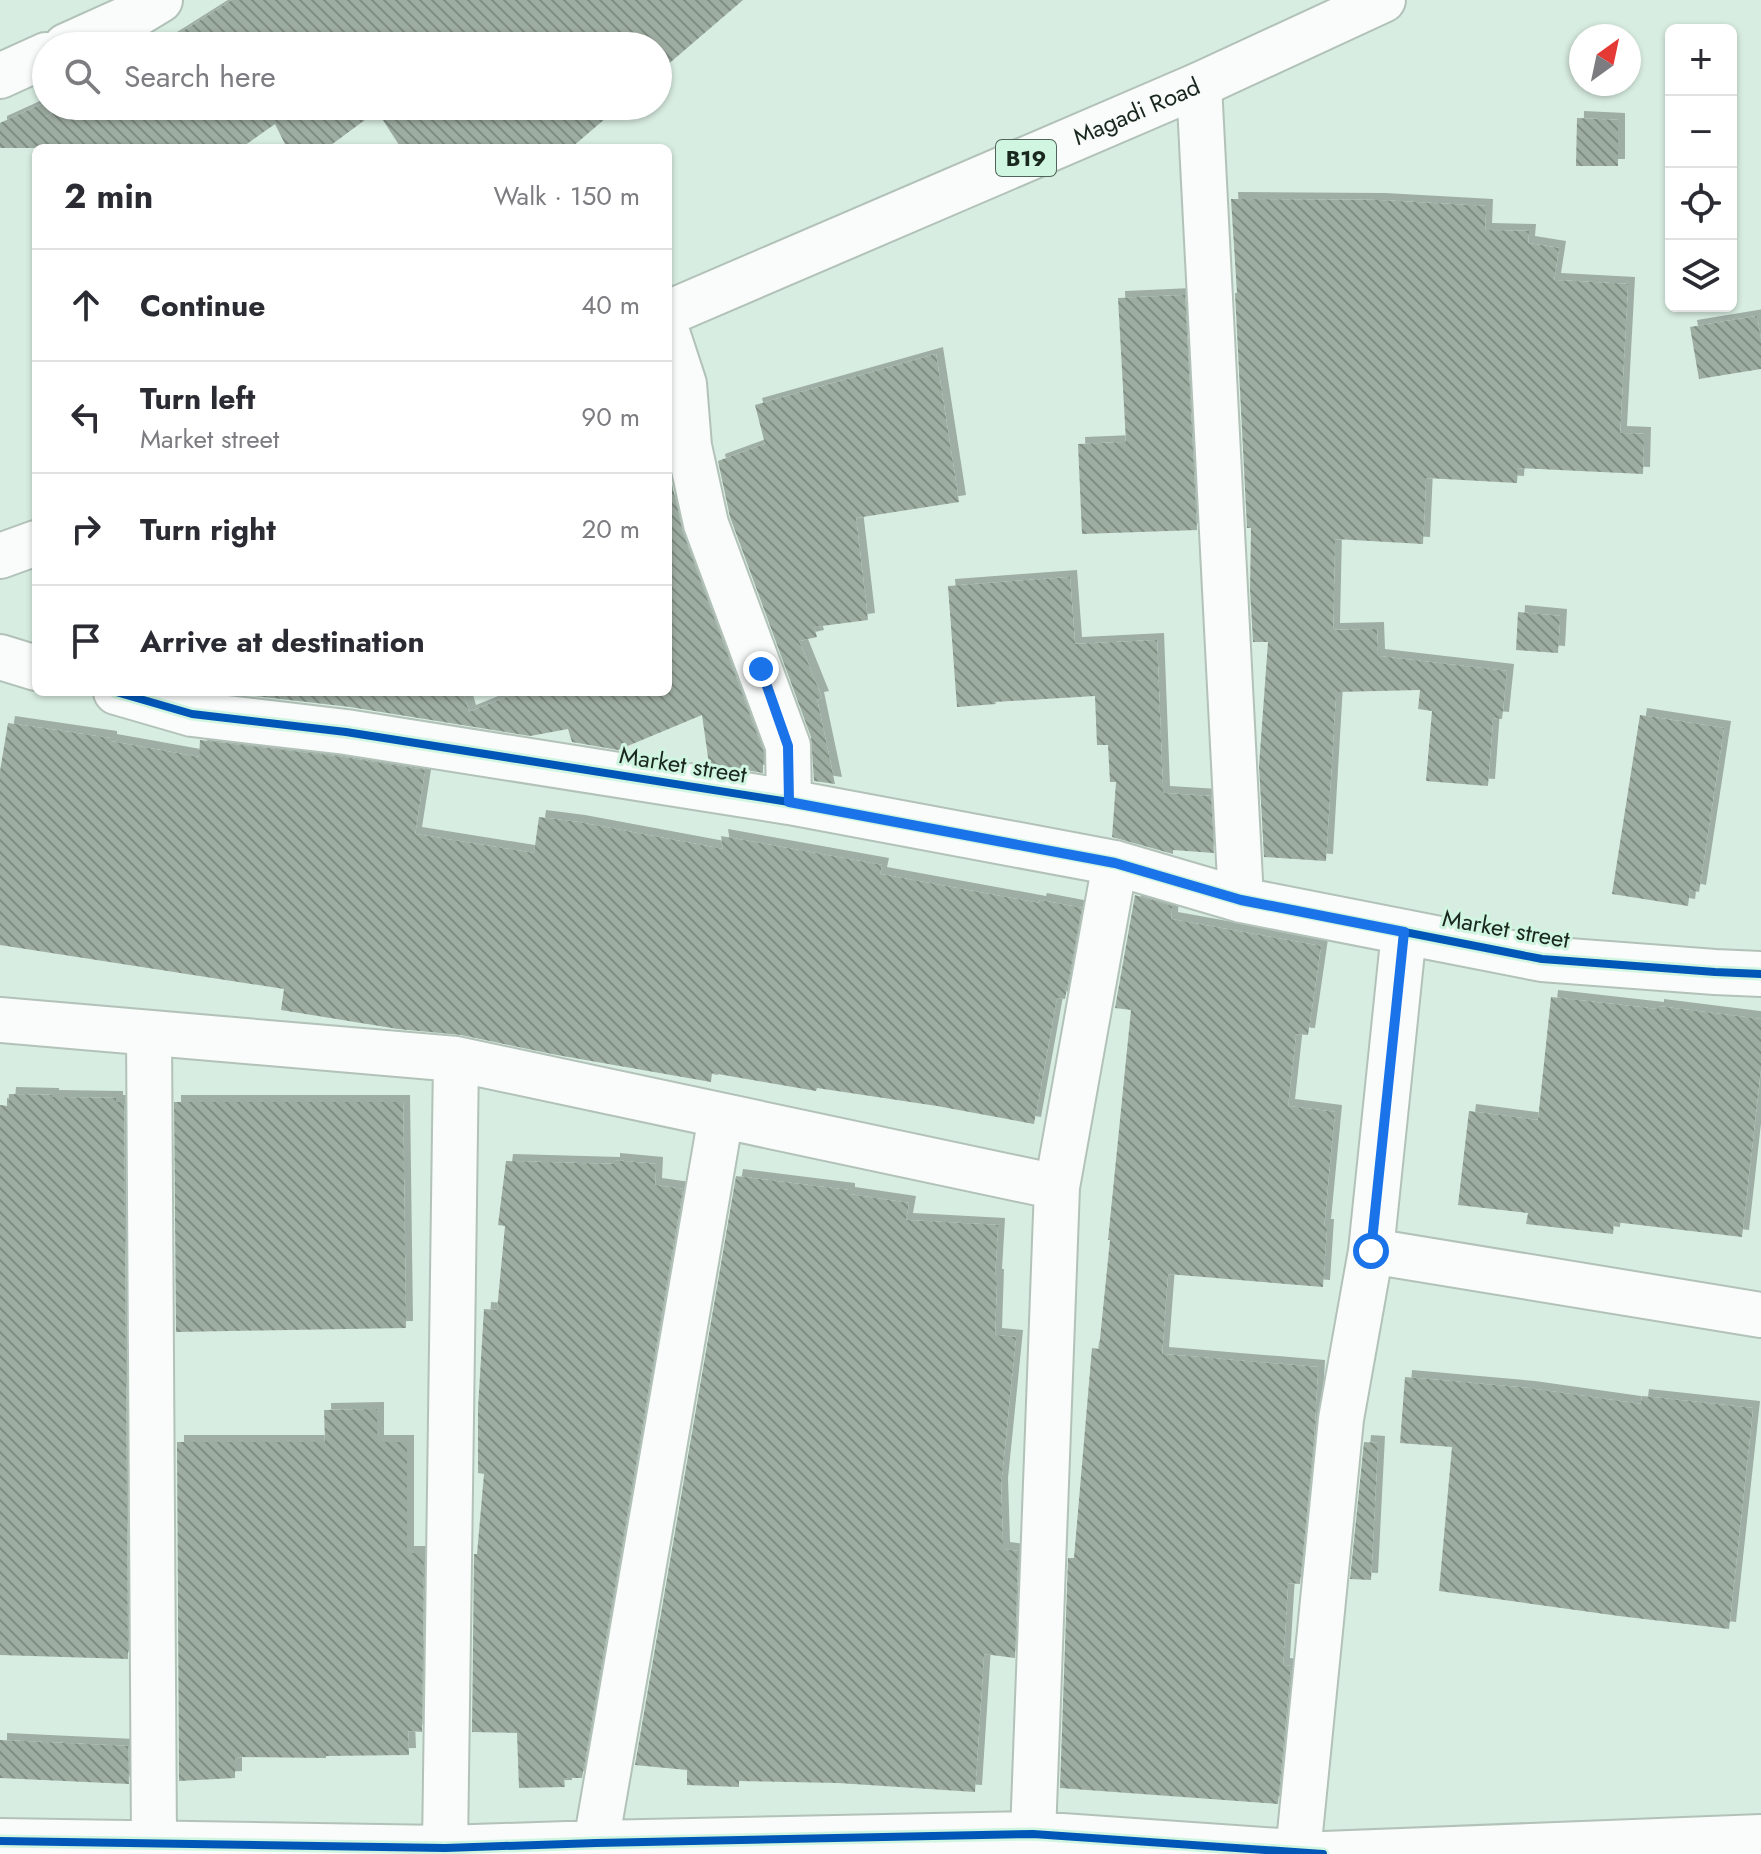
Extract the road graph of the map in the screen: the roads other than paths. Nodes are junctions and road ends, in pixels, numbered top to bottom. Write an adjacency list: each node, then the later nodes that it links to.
1 (160, 0): 3 (main road)
2 (1383, 0): 6 (main road, Magadi Road / B19)
3 (97, 32)
4 (32, 61): 5 (main road)
5 (0, 76)
6 (1199, 85): 7 (main road, Magadi Road / B19); 16 (main road)
7 (672, 311)
8 (672, 347): 14 (main road)
9 (32, 544): 10 (main road)
10 (0, 556)
11 (0, 657): 12 (main road)
12 (32, 667)
13 (130, 696): 14 (main road, Market street)
14 (789, 802): 15 (main road, Market street)
15 (1115, 863): 16 (main road, Market street); 23 (main road)
16 (1241, 900): 17 (main road, Market street)
17 (1404, 932): 18 (main road, Market street); 24 (main road)
18 (1761, 974)
19 (0, 1020): 20 (main road)
20 (149, 1033): 21 (main road); 30 (main road)
21 (456, 1059): 22 (main road); 31 (main road)
22 (721, 1116): 23 (main road); 29 (main road)
23 (1057, 1187): 26 (main road)
24 (1371, 1251): 25 (main road); 32 (main road)
25 (1761, 1315)
26 (1033, 1834): 29 (main road); 32 (main road)
27 (1761, 1837): 33 (main road)
28 (0, 1841): 30 (main road)
29 (596, 1843): 31 (main road)
30 (154, 1844): 31 (main road)
31 (445, 1848)
32 (1298, 1853): 33 (main road)
33 (1323, 1854)

